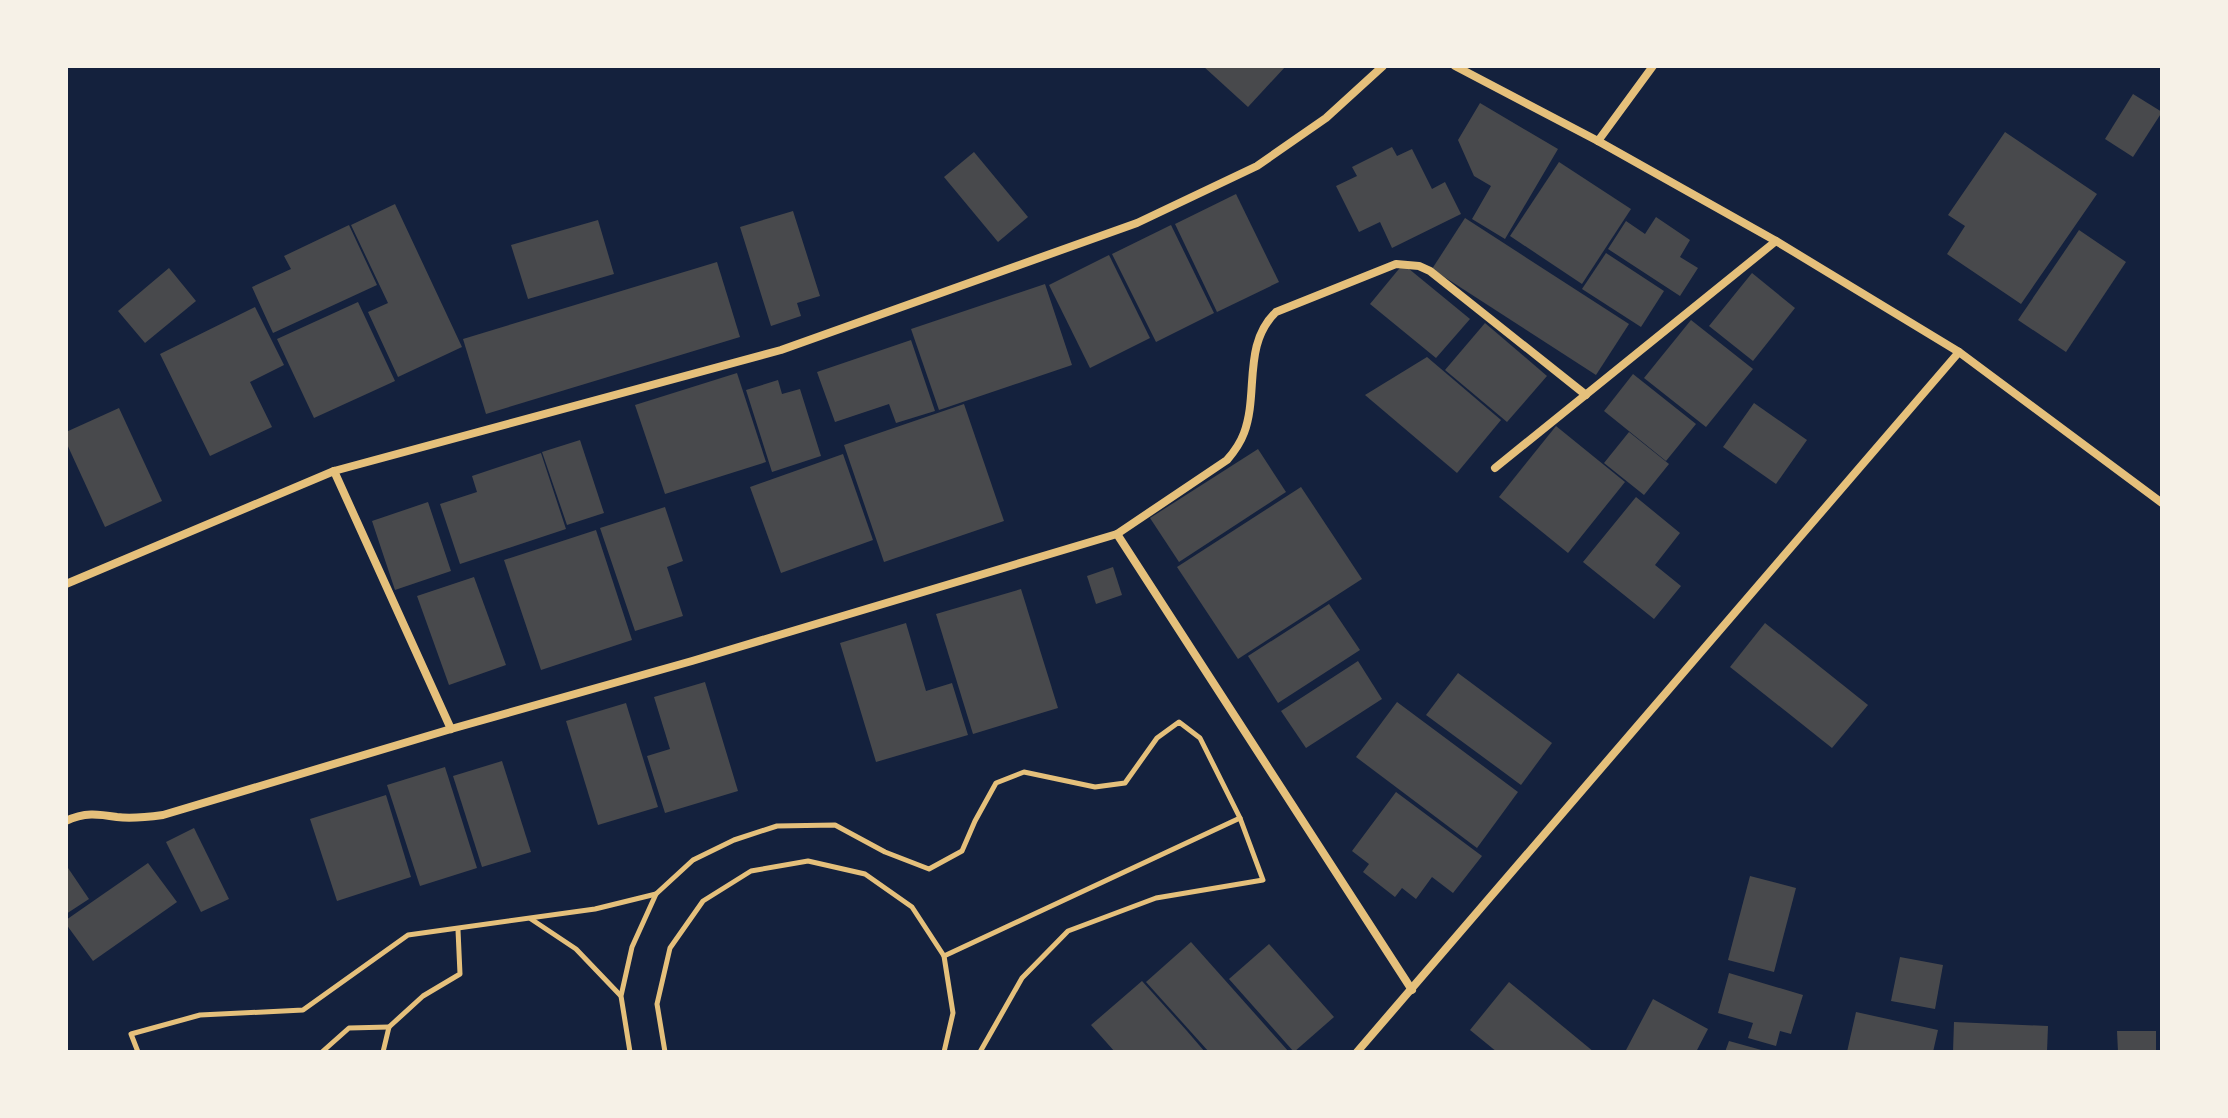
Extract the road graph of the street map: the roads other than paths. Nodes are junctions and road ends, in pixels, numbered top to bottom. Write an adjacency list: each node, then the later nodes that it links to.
1 (1383, 66): 9 (street)
2 (1455, 66): 4 (street)
3 (1653, 66): 4 (street)
4 (1598, 141): 5 (street)
5 (1776, 241): 6 (street); 7 (street)
6 (1959, 352): 10 (street); 15 (street)
7 (1586, 395): 8 (street); 11 (street)
8 (1495, 468)
9 (334, 471): 12 (street); 13 (street)
10 (2162, 503)
11 (1117, 534): 13 (street); 15 (street)
12 (66, 584)
13 (451, 729): 14 (street)
14 (66, 821)
15 (1412, 990): 16 (street)
16 (1357, 1052)

